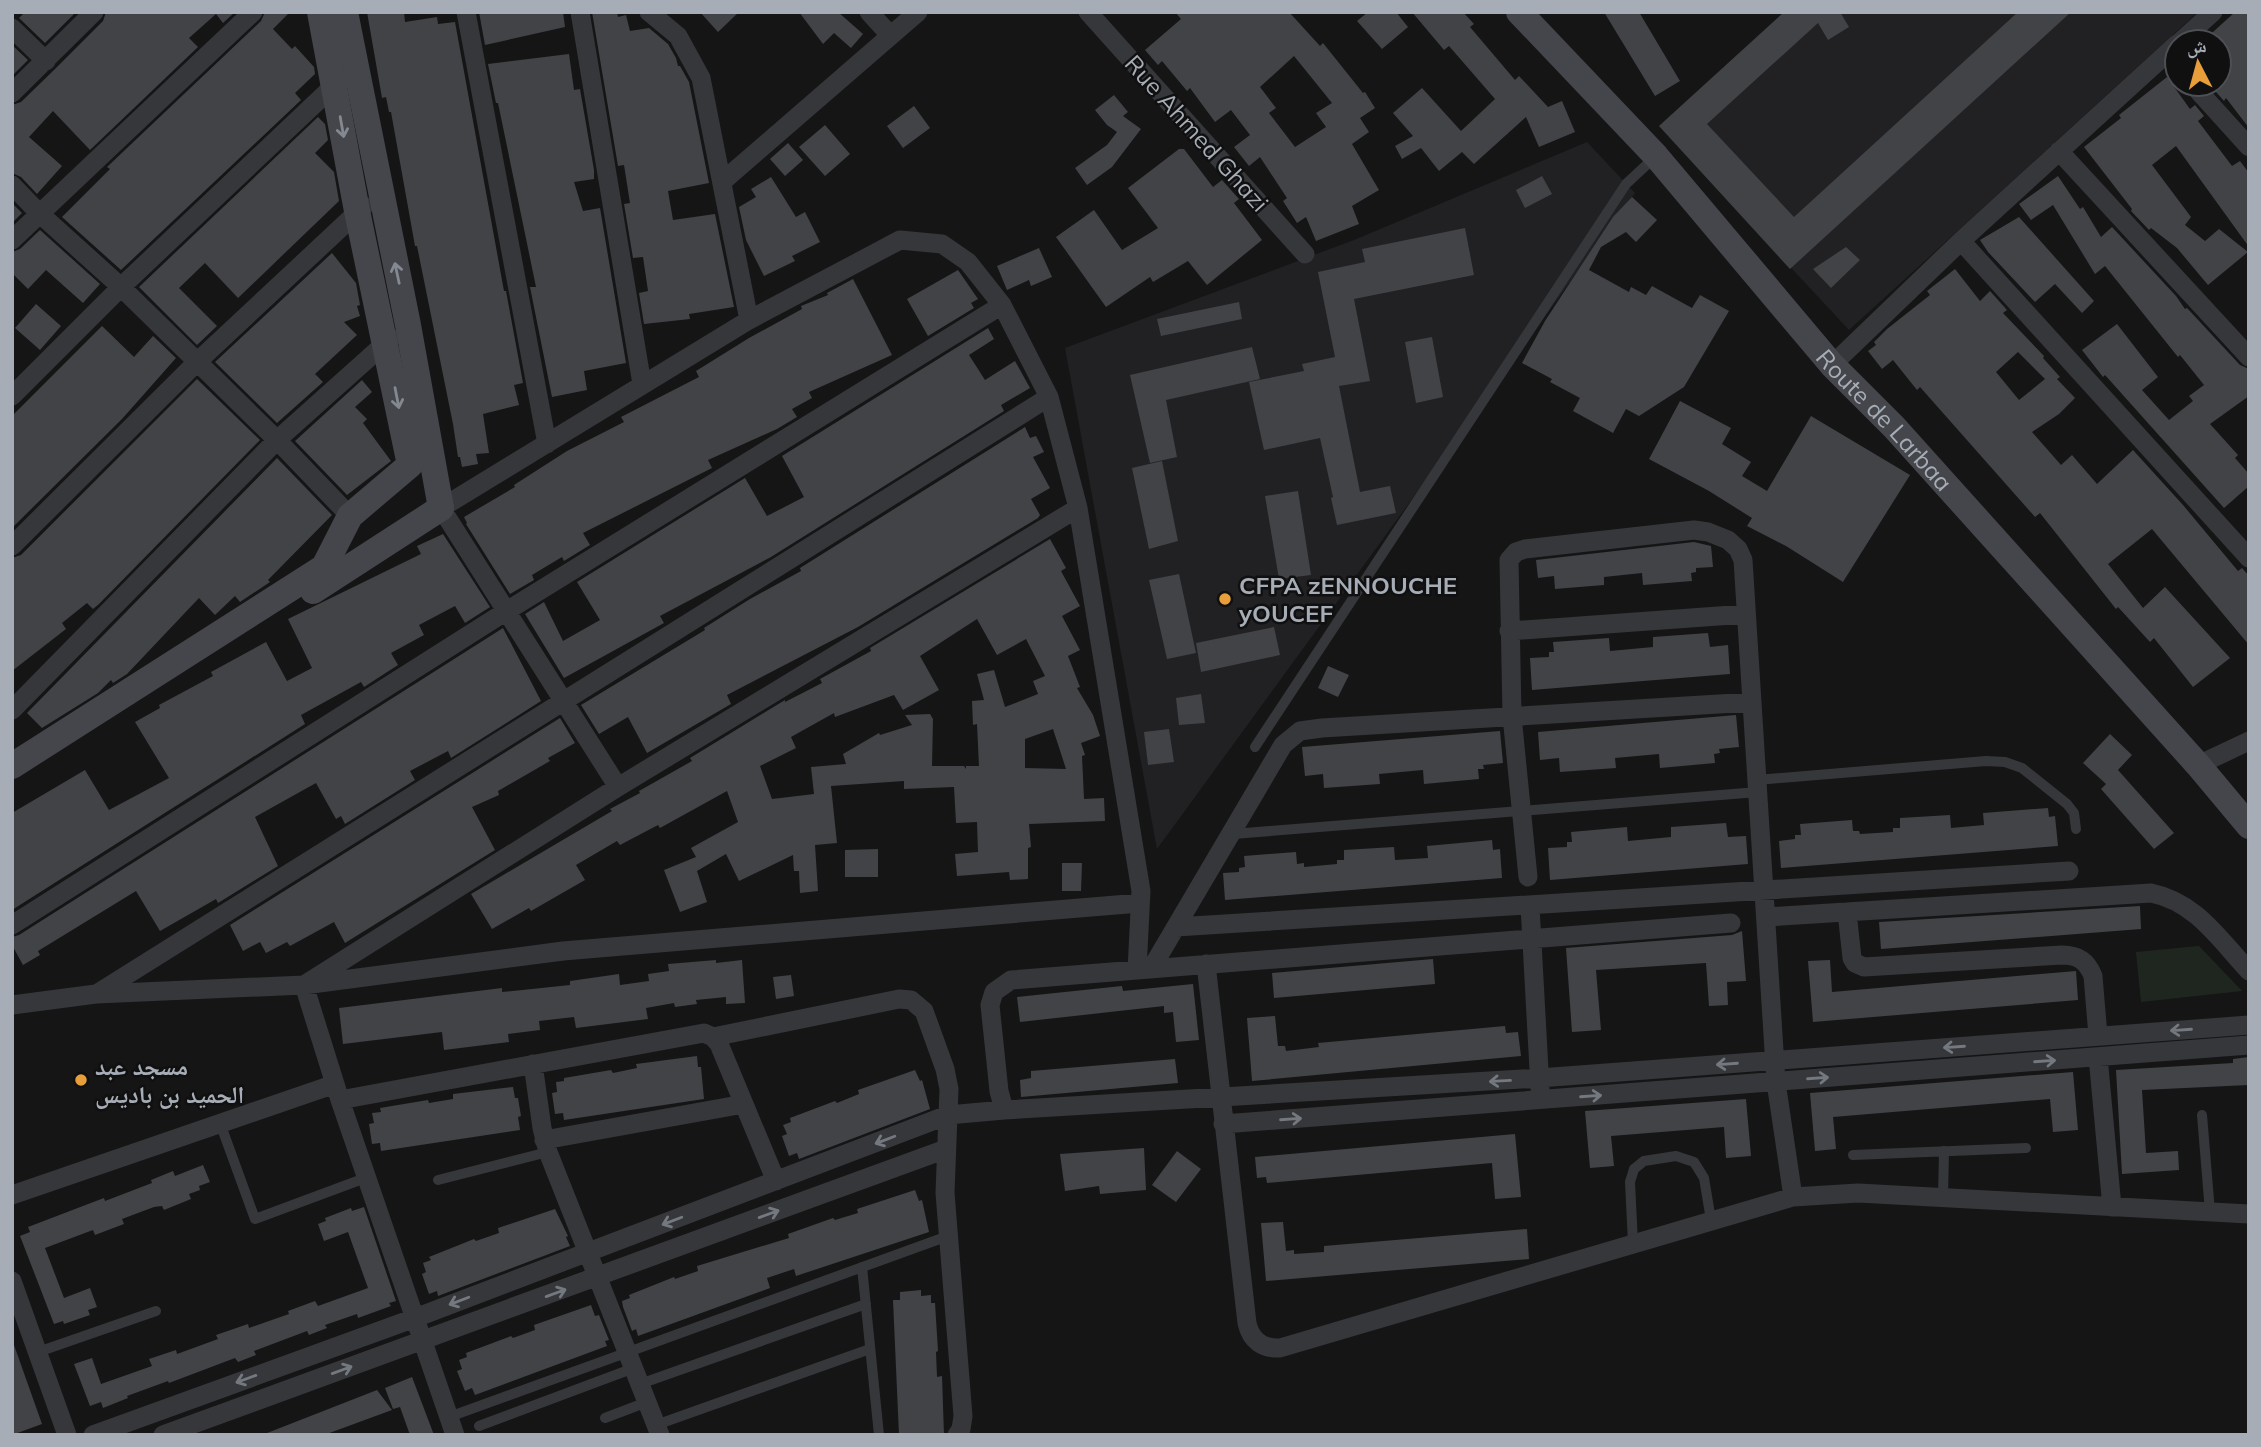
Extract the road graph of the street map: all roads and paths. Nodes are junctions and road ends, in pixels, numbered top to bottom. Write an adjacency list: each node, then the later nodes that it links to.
1 (94, 12): 16 (street)
2 (253, 12): 29 (street)
3 (320, 12): 19 (street)
4 (345, 12): 18 (street)
5 (466, 12): 45 (street)
6 (580, 12): 41 (street)
7 (649, 12): 25 (street)
8 (869, 12): 15 (street)
9 (918, 12): 15 (street)
10 (1088, 12): 32 (street, Rue Ahmed Ghazi)
11 (1519, 12): 24 (street, Route de Larbaa)
12 (2213, 12): 14 (street)
13 (12, 28): 16 (street)
14 (2198, 28)
15 (890, 36): 25 (street)
16 (46, 61): 20 (street)
17 (2163, 62): 23 (street)
18 (355, 67): 19 (street); 27 (street)
19 (334, 85): 28 (street, one-way to 28); 33 (street)
20 (12, 93)
21 (2205, 98): 22 (street)
22 (2249, 147)
23 (2059, 152): 31 (street); 38 (street)
24 (1656, 156): 40 (street, Route de Larbaa); 60 (lane)
25 (723, 181): 35 (street)
26 (12, 185): 29 (street)
27 (381, 194): 28 (street); 36 (street, one-way to 27)
28 (357, 211): 37 (street); 39 (street)
29 (39, 213): 30 (street); 33 (street)
30 (12, 240)
31 (1961, 241): 40 (street); 50 (street)
32 (1305, 254)
33 (121, 287): 39 (street); 42 (street)
34 (1002, 305): 35 (street); 43 (street); 52 (street)
35 (748, 320): 41 (street)
36 (408, 325): 37 (street); 46 (street)
37 (386, 343): 44 (street); 48 (street, one-way to 48)
38 (2249, 357)
39 (196, 363): 44 (street); 49 (street)
40 (1832, 365): 61 (street, Route de Larbaa)
41 (642, 384): 45 (street)
42 (12, 396)
43 (1049, 397): 47 (street); 55 (street)
44 (277, 440): 48 (street); 57 (street)
45 (547, 444): 46 (street)
46 (441, 508): 51 (street); 52 (street); 63 (street)
47 (1078, 508): 65 (street); 73 (street)
48 (350, 516): 51 (street)
49 (12, 545)
50 (2249, 558)
51 (324, 567): 62 (street)
52 (505, 611): 55 (street); 78 (street)
53 (1746, 614): 54 (street); 54 (street); 56 (street)
54 (1509, 631): 58 (street)
55 (563, 702): 65 (street); 85 (street)
56 (1752, 702): 58 (street); 64 (street)
57 (12, 710)
58 (1512, 716): 66 (street); 69 (street)
59 (2249, 741): 61 (street)
60 (1255, 747)
61 (2197, 765): 67 (street, Route de Larbaa)
62 (12, 766)
63 (12, 785)
64 (1758, 786): 66 (lane); 68 (lane); 72 (street)
65 (618, 788): 84 (street)
66 (1520, 811): 69 (lane); 71 (street)
67 (2249, 826)
68 (2077, 829)
69 (1233, 834): 79 (street)
70 (2069, 871): 72 (street)
71 (1528, 877)
72 (1765, 891): 74 (street); 76 (street)
73 (1140, 903): 82 (street); 84 (street)
74 (1530, 906): 79 (street); 80 (street)
75 (1847, 912): 76 (street); 83 (street); 88 (street)
76 (1766, 917): 92 (street)
77 (1731, 923): 80 (street)
78 (12, 925)
79 (1176, 927): 82 (street)
80 (1530, 940): 81 (street); 94 (street)
81 (1206, 964): 82 (street); 97 (street)
82 (1144, 969): 100 (street)
83 (2249, 971)
84 (304, 985): 85 (street); 96 (street)
85 (96, 994): 86 (street)
86 (12, 1005)
87 (2249, 1025): 88 (street, one-way to 88)
88 (2098, 1036): 92 (street, one-way to 92)
89 (713, 1037): 93 (street); 99 (street); 101 (street)
90 (2249, 1045): 91 (street)
91 (2098, 1057): 95 (street, one-way to 91); 116 (street)
92 (1774, 1061): 94 (street, one-way to 94); 95 (street)
93 (533, 1064): 96 (street); 105 (street)
94 (1539, 1078): 97 (street, one-way to 97); 98 (street)
95 (1776, 1082): 98 (street, one-way to 95); 114 (street)
96 (337, 1092): 103 (street); 110 (street)
97 (1220, 1096): 100 (street); 104 (street)
98 (1541, 1100): 104 (street, one-way to 98)
99 (744, 1104): 105 (street); 112 (street)
100 (1004, 1110): 101 (street)
101 (948, 1115): 107 (street); 112 (street, one-way to 112)
102 (2202, 1115): 117 (lane)
103 (220, 1123): 110 (lane); 113 (street)
104 (1223, 1124): 121 (street)
105 (546, 1146): 111 (lane); 122 (street)
106 (2026, 1148): 108 (lane)
107 (946, 1149): 120 (street); 124 (street, one-way to 107)
108 (1944, 1151): 109 (lane); 115 (lane)
109 (1853, 1154)
110 (368, 1177): 128 (street)
111 (438, 1180)
112 (776, 1181): 122 (street, one-way to 122)
113 (12, 1195)
114 (1794, 1197): 115 (street); 119 (street)
115 (1943, 1198): 116 (street)
116 (2112, 1207): 117 (street)
117 (2210, 1212): 118 (street)
118 (2249, 1214)
119 (1711, 1220): 121 (street); 121 (lane)
120 (948, 1236): 123 (lane); 142 (street)
121 (1633, 1243)
122 (589, 1252): 124 (street); 128 (street, one-way to 128)
123 (862, 1267): 126 (lane); 132 (lane)
124 (599, 1277): 129 (street, one-way to 124); 132 (street)
125 (12, 1281): 131 (street)
126 (866, 1304): 130 (lane); 132 (lane)
127 (156, 1311): 131 (lane)
128 (415, 1318): 129 (street); 139 (street, one-way to 139)
129 (423, 1341): 135 (street); 140 (street, one-way to 129)
130 (870, 1349): 137 (lane); 141 (lane)
131 (38, 1352): 138 (street)
132 (637, 1377): 133 (lane); 134 (lane); 136 (lane); 137 (street)
133 (473, 1408): 135 (lane); 136 (lane)
134 (606, 1418)
135 (452, 1426)
136 (481, 1430)
137 (658, 1430)
138 (67, 1435)
139 (93, 1435)
140 (163, 1435)
141 (879, 1435)
142 (957, 1435)

